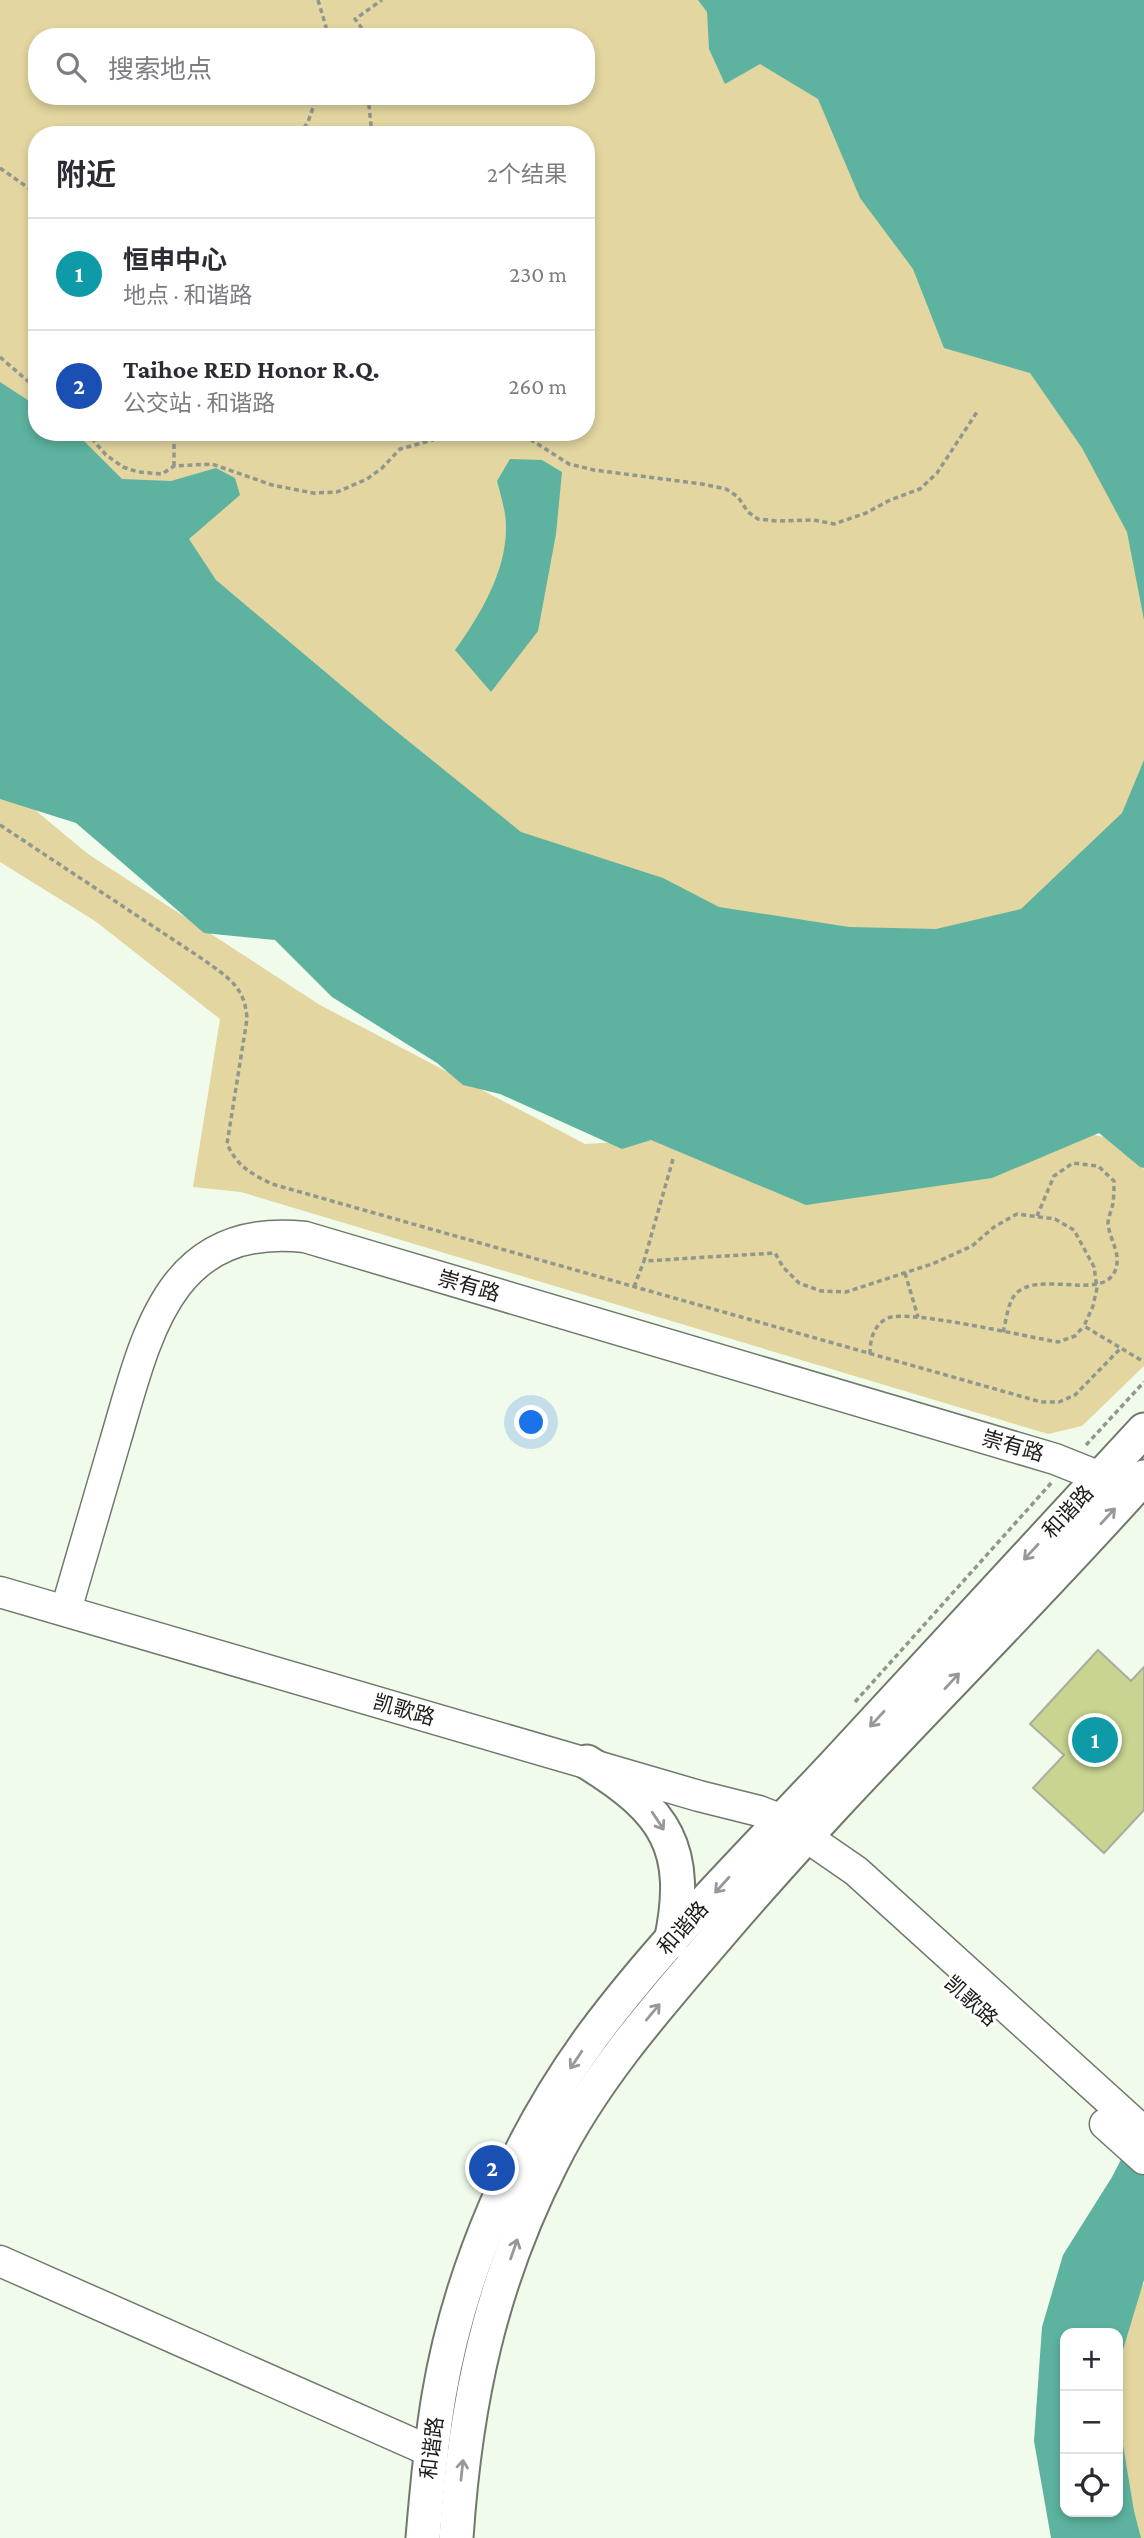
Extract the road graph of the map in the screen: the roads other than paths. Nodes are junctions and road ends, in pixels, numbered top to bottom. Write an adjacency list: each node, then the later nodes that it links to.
1 (1144, 1430): 2 (main road, 和谐路)
2 (1100, 1477): 5 (street, 崇有路); 7 (main road, 和谐路, one-way to 7)
3 (1141, 1487): 7 (main road, 和谐路, one-way to 3)
4 (0, 1592): 5 (street, 凯歌路)
5 (66, 1610): 6 (street, 凯歌路)
6 (587, 1762): 7 (street, 凯歌路); 8 (main road, one-way to 8)
7 (793, 1829): 8 (main road, 和谐路, one-way to 8); 9 (street, 凯歌路); 13 (main road, 和谐路, one-way to 7)
8 (671, 1942): 11 (main road, 和谐路, one-way to 11)
9 (1136, 2138)
10 (0, 2261): 11 (street)
11 (432, 2452): 12 (main road, 和谐路)
12 (423, 2538)
13 (456, 2538)

